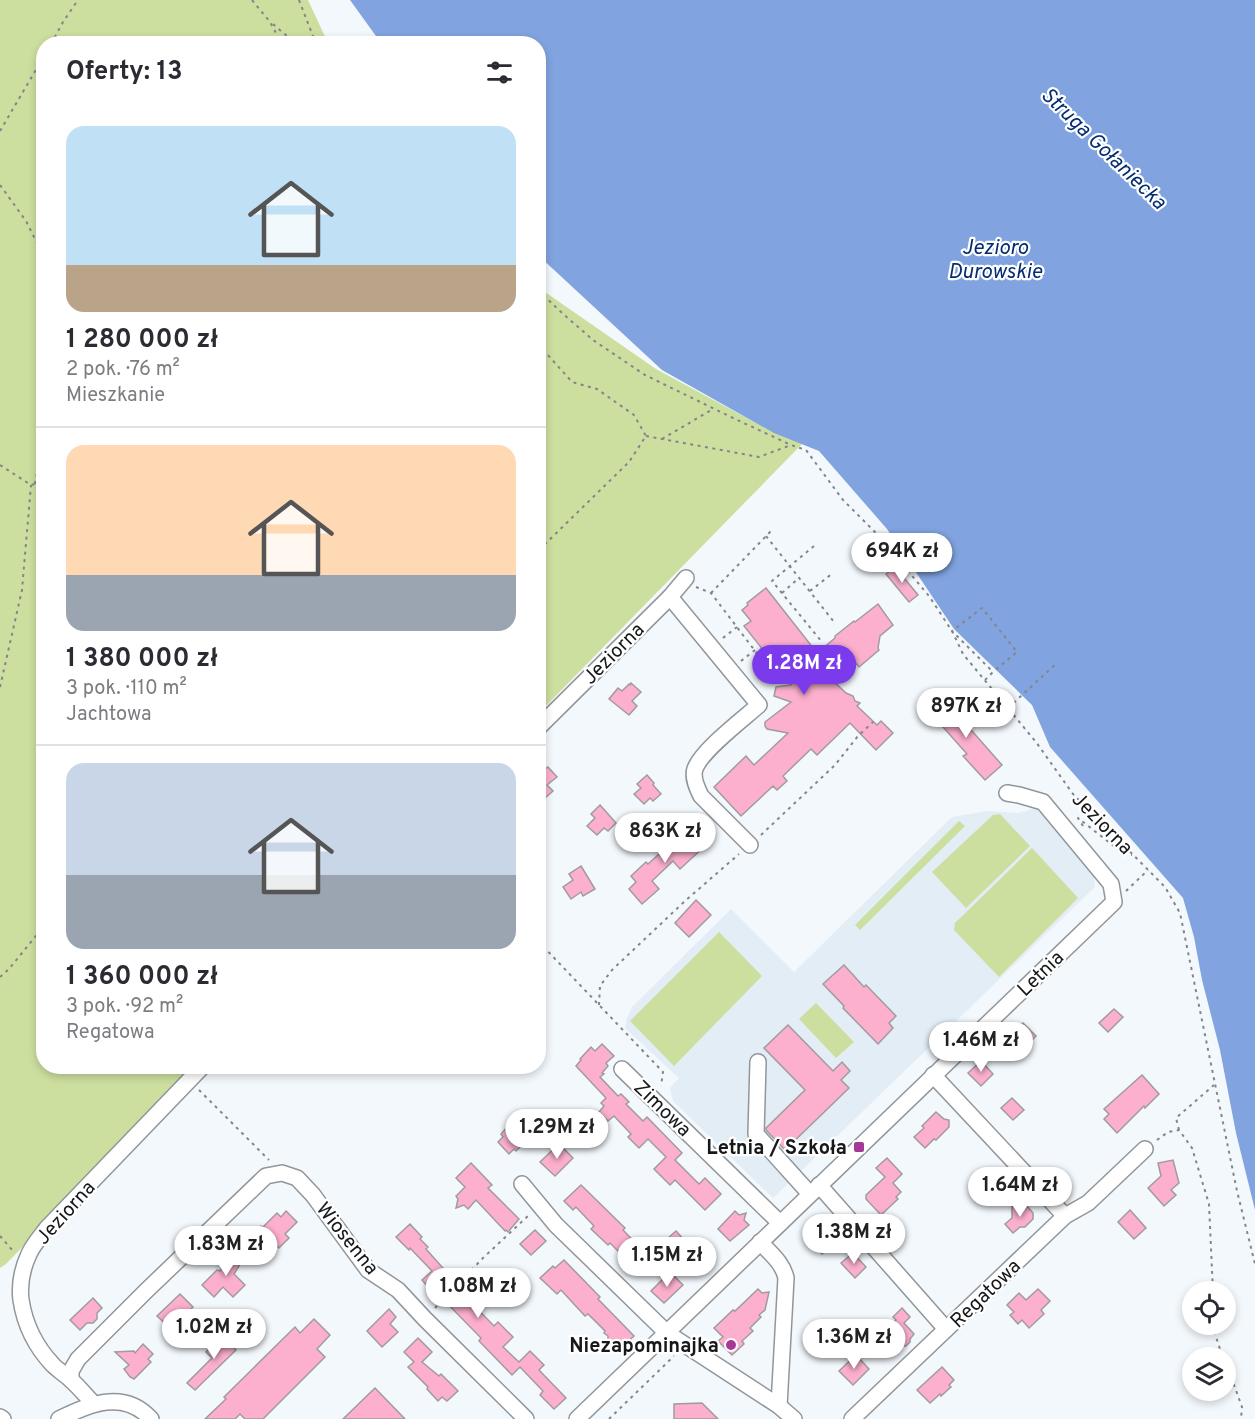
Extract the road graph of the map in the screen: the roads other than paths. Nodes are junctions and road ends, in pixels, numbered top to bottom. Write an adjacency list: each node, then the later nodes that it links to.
1 (684, 581): 2 (street, Jeziorna)
2 (670, 597): 3 (street, Jeziorna); 5 (street)
3 (546, 720)
4 (1007, 793): 9 (street, Letnia)
5 (750, 845)
6 (758, 1062): 12 (street)
7 (622, 1069): 14 (street, Zimowa)
8 (196, 1074): 18 (street, Jeziorna)
9 (933, 1076): 12 (street, Letnia); 13 (street)
10 (1146, 1149): 13 (street, Regatowa)
11 (522, 1184): 17 (street)
12 (815, 1190): 14 (street, Letnia); 16 (street)
13 (1065, 1216): 16 (street, Regatowa)
14 (780, 1223): 15 (street, Letnia)
15 (760, 1242): 17 (street, Letnia); 20 (street)
16 (946, 1329): 26 (street, Regatowa)
17 (667, 1333): 20 (street); 24 (street, Letnia)
18 (71, 1380): 19 (street, Jeziorna); 23 (street, Wiosenna)
19 (94, 1404): 21 (street); 22 (street)
20 (779, 1406): 25 (street)
21 (59, 1419)
22 (151, 1419)
23 (526, 1419)
24 (577, 1419)
25 (794, 1419)
26 (852, 1419)

